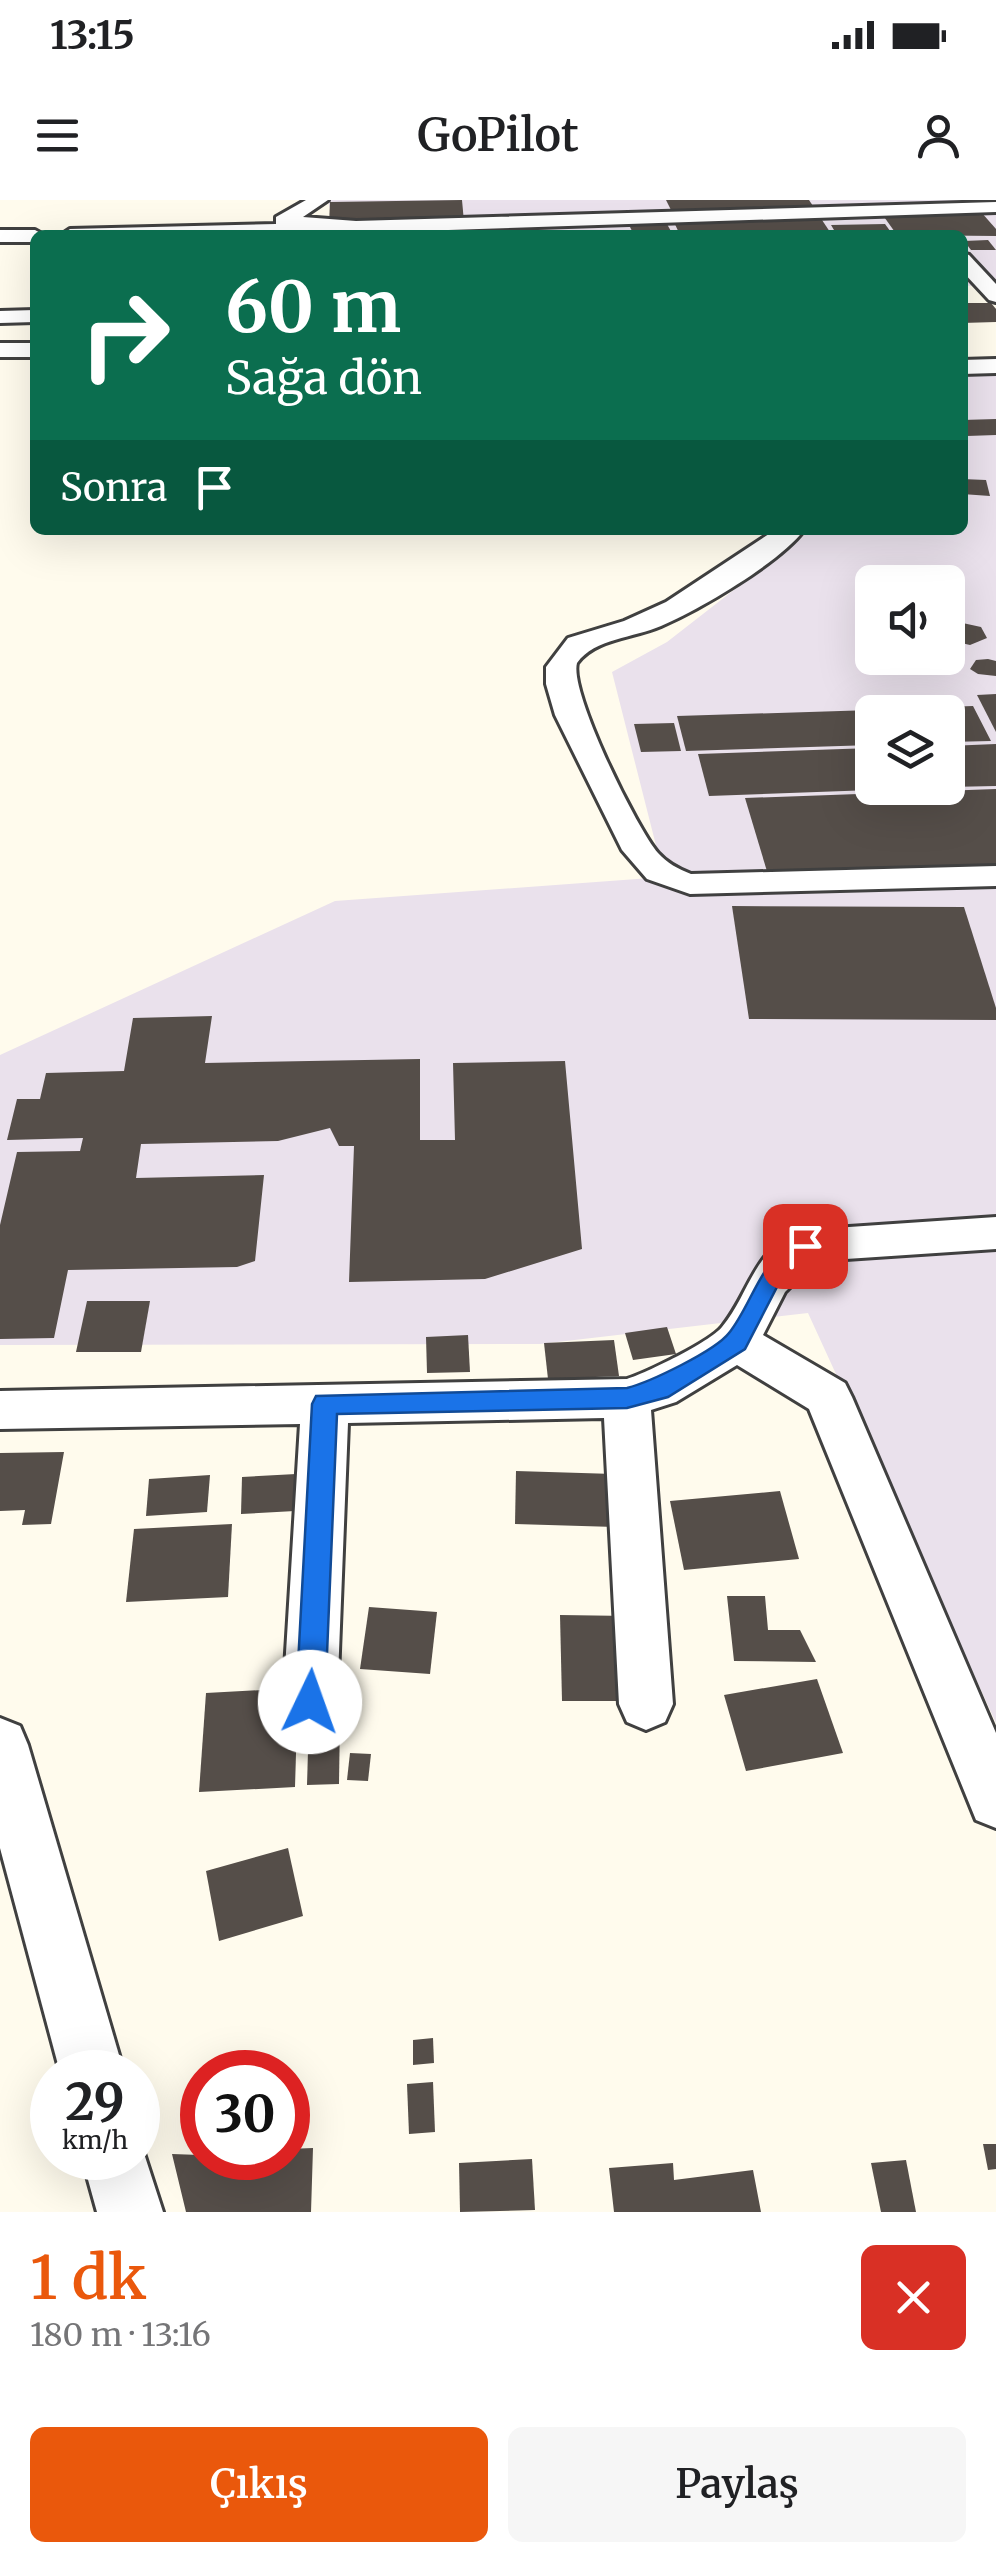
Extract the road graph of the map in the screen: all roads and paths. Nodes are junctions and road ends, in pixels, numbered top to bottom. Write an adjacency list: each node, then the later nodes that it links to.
1 (320, 200): 3 (street)
2 (996, 207): 3 (street)
3 (356, 228): 4 (street)
4 (274, 230)
5 (0, 236): 6 (street)
6 (30, 236)
7 (968, 264): 9 (street)
8 (968, 287): 9 (street)
9 (993, 289)
10 (30, 316): 11 (street)
11 (0, 317)
12 (0, 350): 13 (street)
13 (30, 350)
14 (996, 366): 15 (street)
15 (968, 367)
16 (784, 535): 17 (street)
17 (996, 876)
18 (996, 1233): 19 (street)
19 (737, 1342): 20 (street); 26 (street)
20 (627, 1398): 21 (street); 24 (street)
21 (325, 1404): 22 (street); 23 (street)
22 (0, 1410)
23 (310, 1702)
24 (646, 1704)
25 (0, 1745): 27 (street)
26 (996, 1800)
27 (12, 1830): 28 (street)
28 (85, 2050)
29 (122, 2180): 30 (street)
30 (130, 2212)

